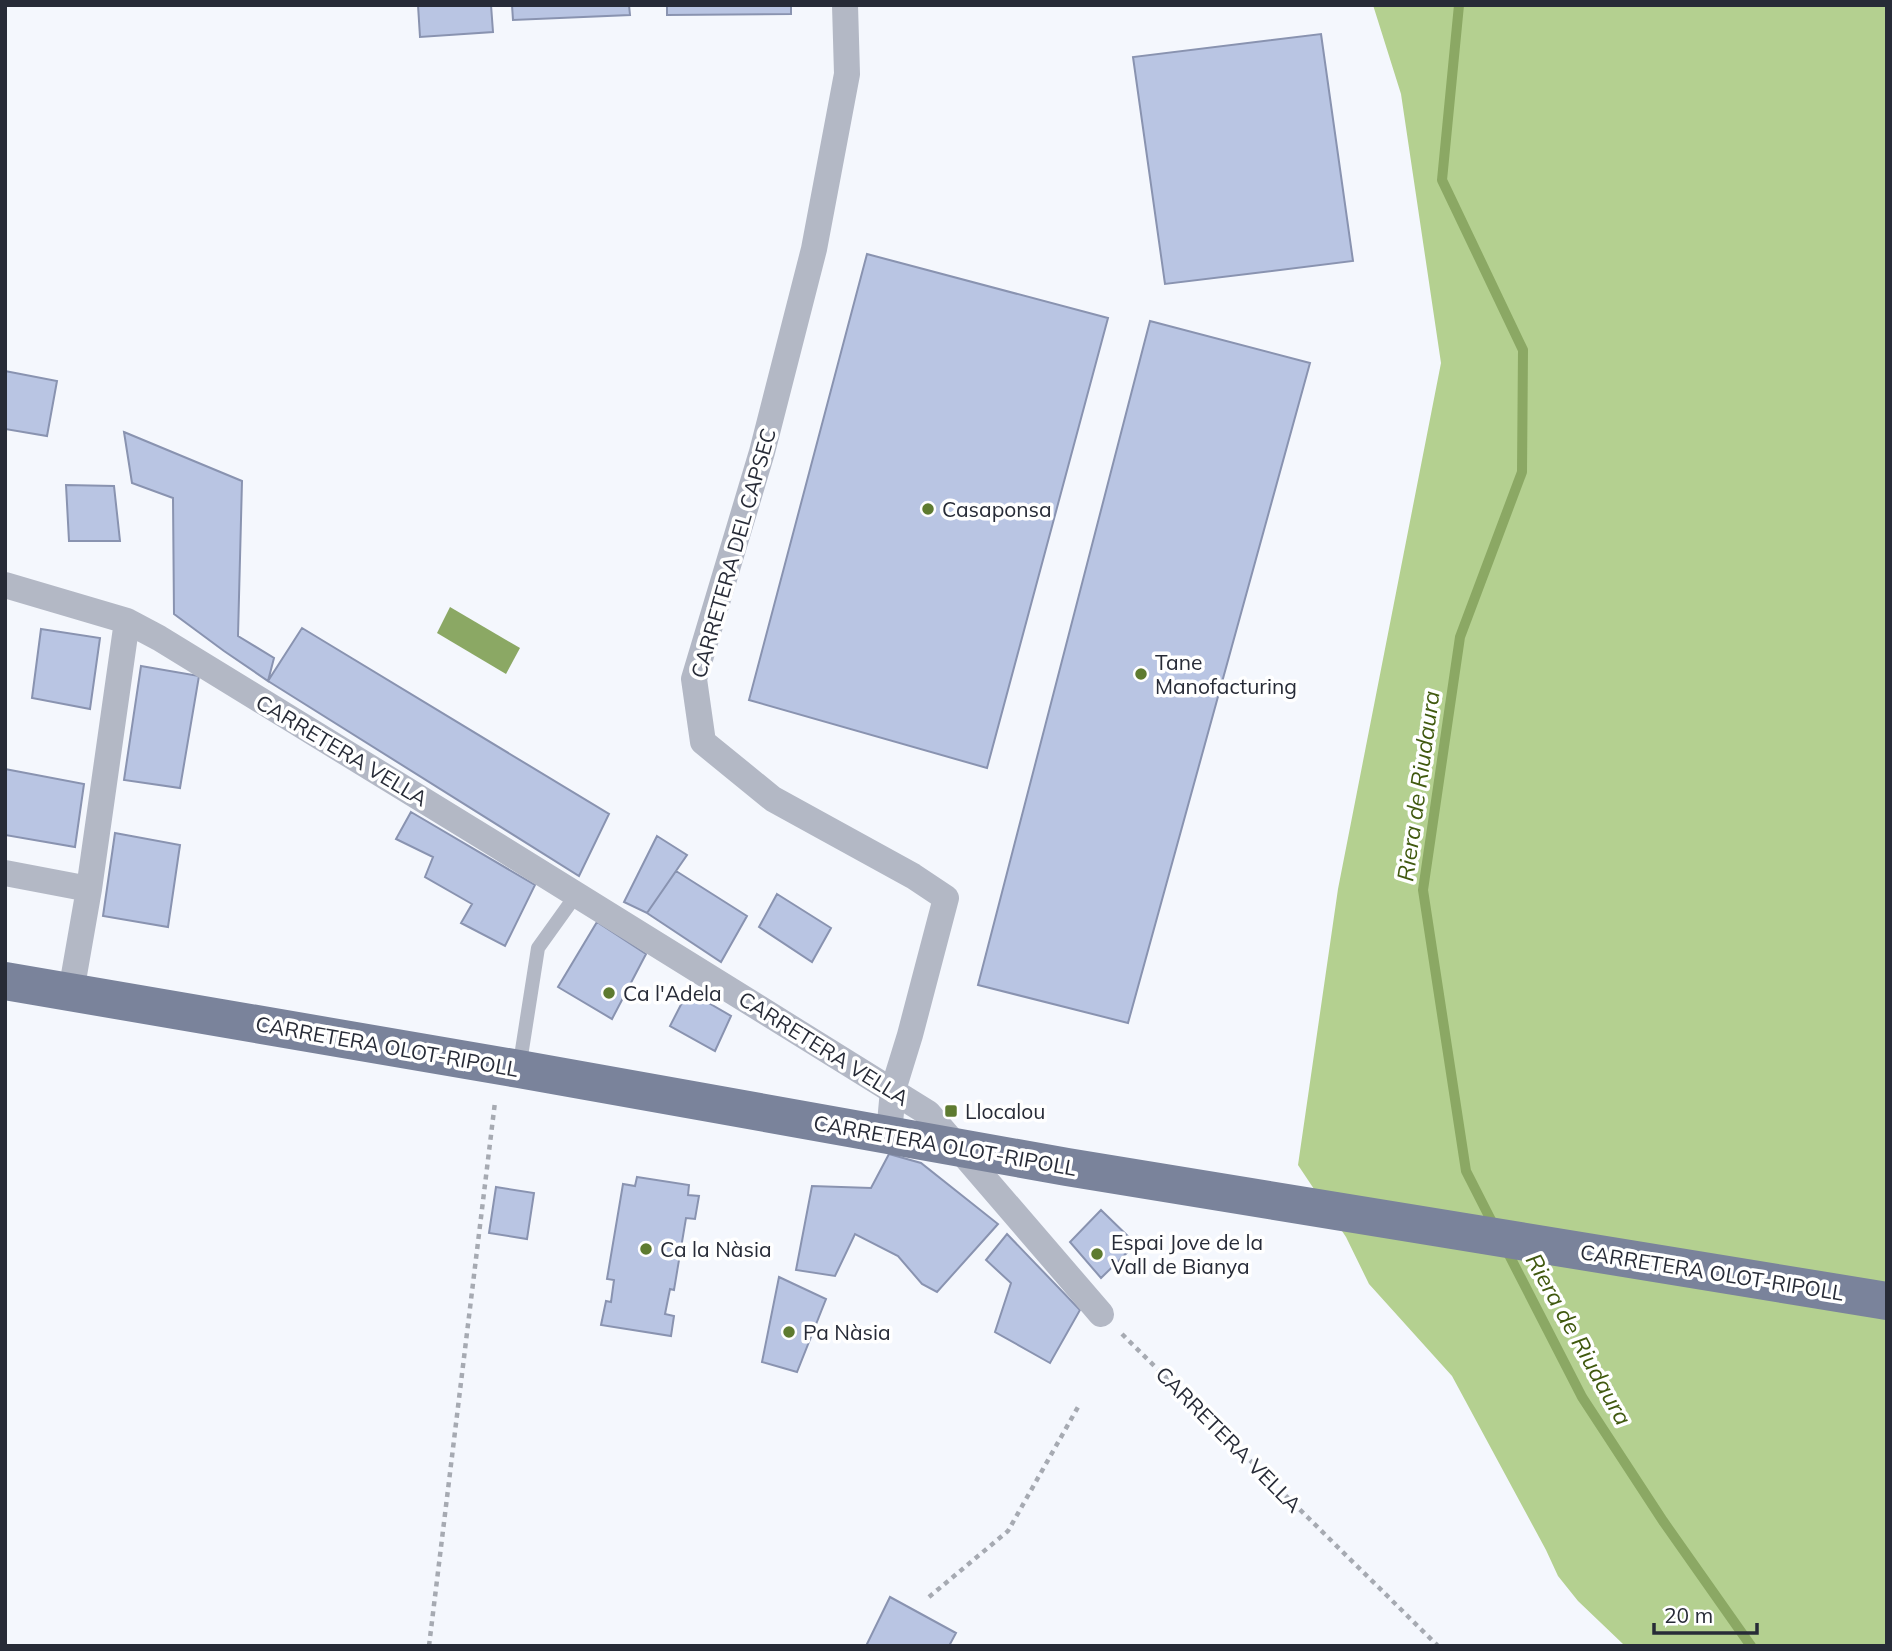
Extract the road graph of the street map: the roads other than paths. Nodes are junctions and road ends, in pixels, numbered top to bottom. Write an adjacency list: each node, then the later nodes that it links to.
1 (845, 5): 10 (street, CARRETERA DEL CAPSEC)
2 (5, 585): 3 (street, CARRETERA VELLA)
3 (127, 621): 5 (street); 6 (street, CARRETERA VELLA)
4 (5, 873): 5 (street)
5 (89, 889): 8 (street)
6 (576, 895): 9 (lane); 10 (street, CARRETERA VELLA)
7 (5, 981): 8 (main road, CARRETERA OLOT-RIPOLL)
8 (71, 992): 9 (main road, CARRETERA OLOT-RIPOLL)
9 (507, 1080): 11 (main road, CARRETERA OLOT-RIPOLL)
10 (893, 1090): 11 (street, CARRETERA DEL CAPSEC); 12 (street, CARRETERA VELLA)
11 (889, 1134): 12 (main road, CARRETERA OLOT-RIPOLL)
12 (958, 1147): 13 (main road, CARRETERA OLOT-RIPOLL); 14 (street, CARRETERA VELLA)
13 (1887, 1301)
14 (1101, 1314)

